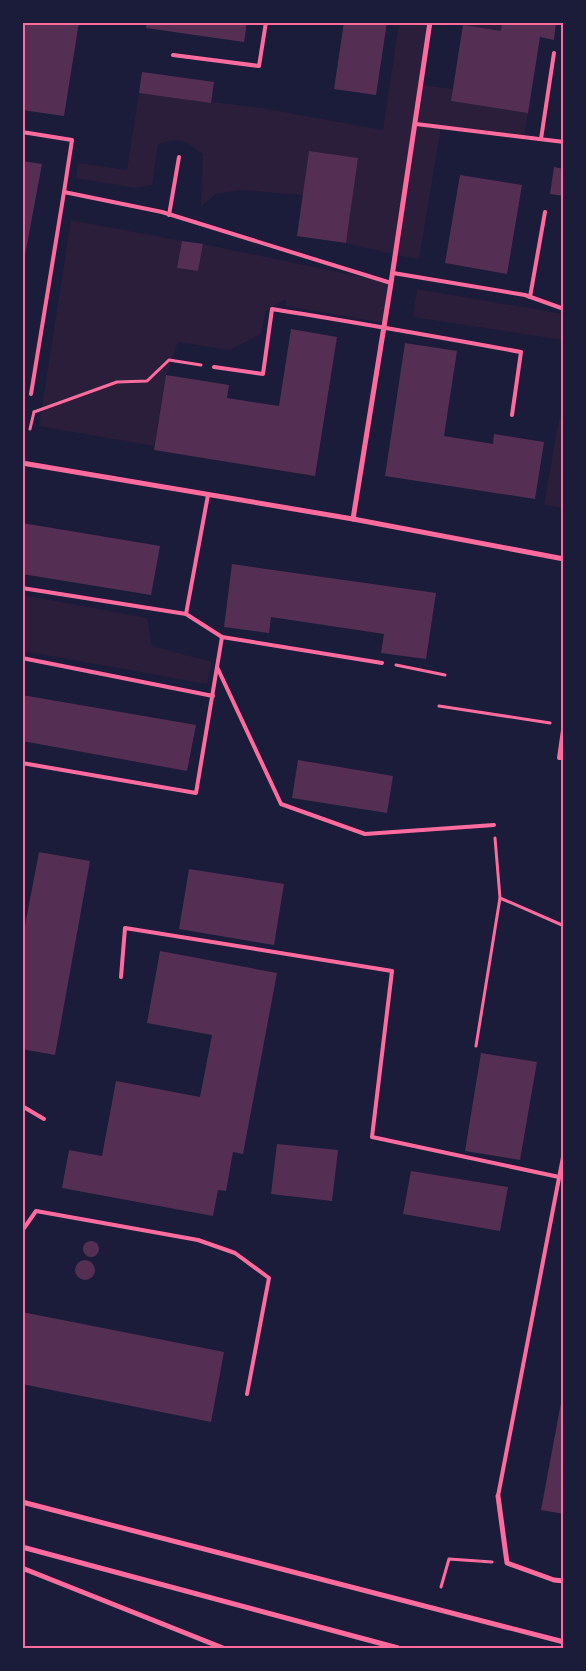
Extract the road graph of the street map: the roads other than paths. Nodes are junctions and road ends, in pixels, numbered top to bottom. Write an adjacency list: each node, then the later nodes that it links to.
1 (266, 22): 4 (lane)
2 (430, 22): 5 (street)
3 (554, 53): 7 (lane)
4 (174, 55)
5 (416, 124): 7 (lane); 13 (street)
6 (22, 132): 10 (lane)
7 (540, 139): 8 (lane)
8 (564, 142)
9 (179, 157): 12 (lane)
10 (64, 192): 12 (lane); 19 (lane)
11 (545, 212): 15 (lane)
12 (169, 215): 14 (lane)
13 (393, 273): 14 (street); 15 (lane)
14 (391, 283): 17 (street)
15 (530, 297): 16 (lane)
16 (564, 309)
17 (383, 329): 18 (lane); 20 (lane); 23 (street)
18 (214, 367)
19 (31, 394)
20 (512, 415)
21 (22, 463): 22 (street)
22 (208, 495): 23 (street); 26 (lane)
23 (353, 519): 24 (street)
24 (564, 559)
25 (22, 588): 26 (lane)
26 (186, 614): 27 (lane)
27 (222, 637): 29 (lane); 30 (lane)
28 (22, 658): 31 (lane)
29 (382, 663)
30 (217, 667): 31 (lane); 35 (lane)
31 (213, 696): 34 (lane)
32 (563, 724): 33 (lane)
33 (564, 758)
34 (22, 763)
35 (494, 825)
36 (121, 977): 40 (lane)
37 (22, 1106): 38 (lane)
38 (44, 1119)
39 (564, 1152): 40 (lane)
40 (559, 1177): 43 (lane)
41 (22, 1231): 42 (lane)
42 (247, 1394)
43 (498, 1496): 47 (street)
44 (22, 1502): 48 (street)
45 (22, 1547): 50 (street)
46 (22, 1568): 49 (street)
47 (564, 1581)
48 (564, 1642)
49 (223, 1648)
50 (398, 1648)

